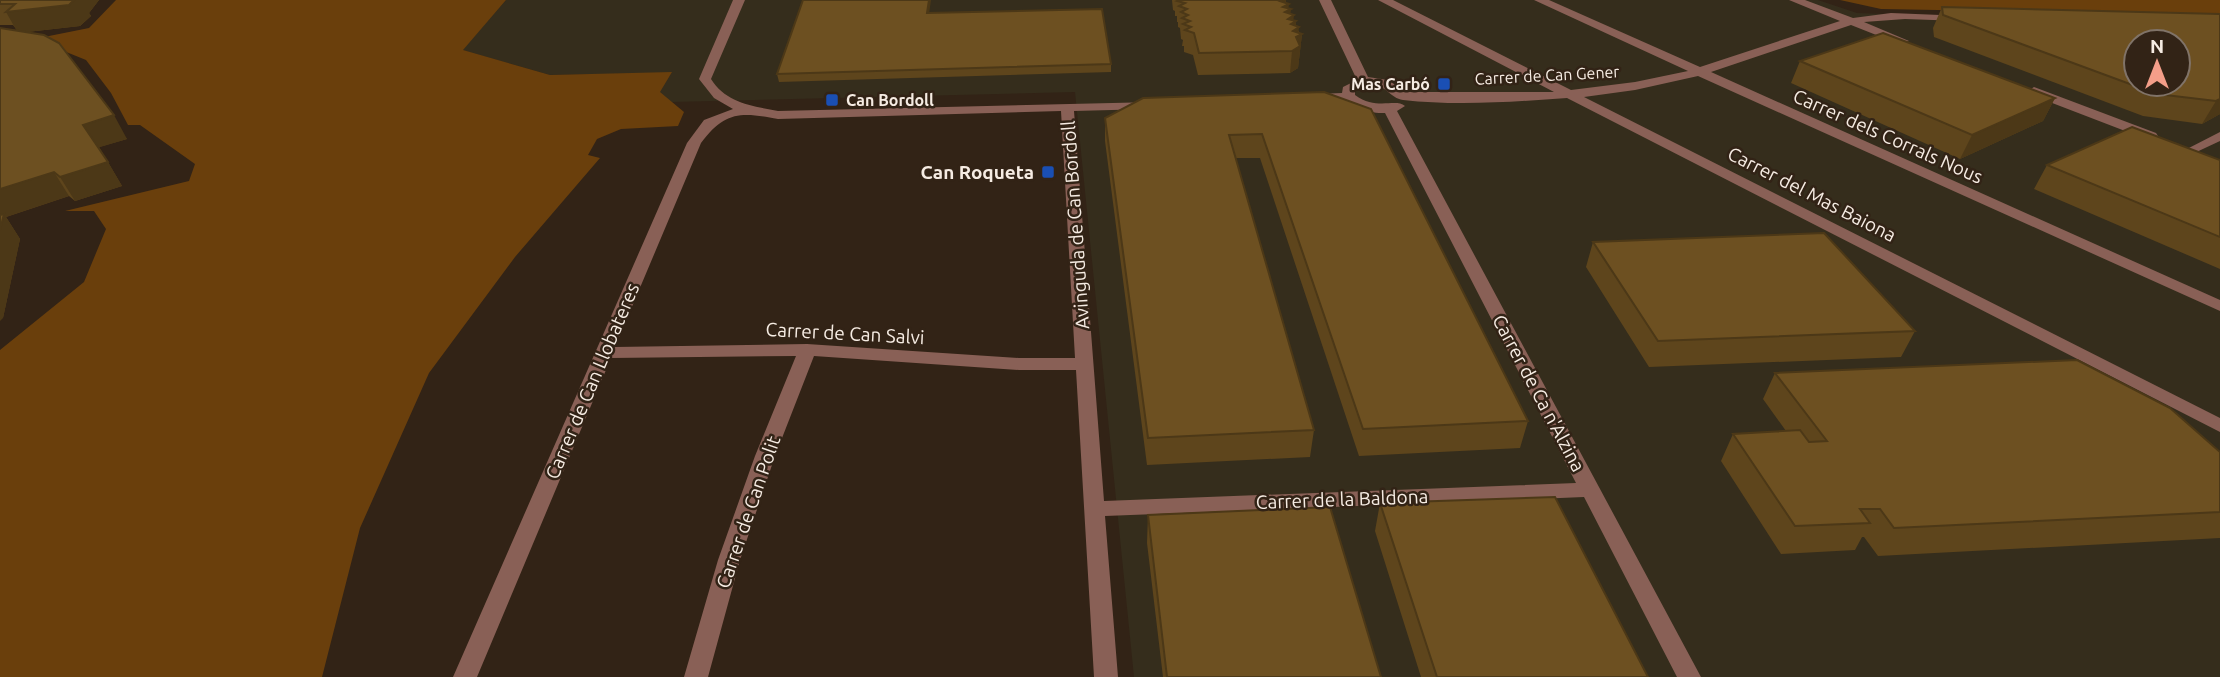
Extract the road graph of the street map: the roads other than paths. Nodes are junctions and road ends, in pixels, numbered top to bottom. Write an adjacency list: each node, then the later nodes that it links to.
1 (739, 0): 18 (street, Avinguda de Can Bordoll)
2 (1325, 0): 10 (street)
3 (1384, 0): 12 (street, Carrer del Mas Baiona)
4 (1540, 0): 9 (street, Carrer dels Corrals Nous)
5 (1795, 0): 7 (street)
6 (1979, 19): 7 (street, Carrer de Can Gener)
7 (1851, 22): 8 (street); 9 (street, Carrer de Can Gener)
8 (1912, 45)
9 (1700, 72): 12 (street, Carrer de Can Gener); 22 (street, Carrer dels Corrals Nous)
10 (1364, 82): 13 (street); 15 (street)
11 (2026, 88): 20 (street)
12 (1568, 93): 15 (street, Carrer de Can Gener); 26 (street, Carrer del Mas Baiona)
13 (1349, 97): 14 (street); 15 (street)
14 (1308, 99)
15 (1396, 102): 27 (street, Carrer de Ca n'Alzina)
16 (1159, 105): 17 (street)
17 (1067, 107): 18 (street, Avinguda de Can Bordoll); 25 (street, Avinguda de Can Bordoll)
18 (744, 109): 24 (street, Carrer de Can Llobateres)
19 (2220, 136): 20 (street)
20 (2178, 146): 21 (street)
21 (2210, 158)
22 (2220, 306)
23 (807, 350): 24 (street, Carrer de Can Salvi); 25 (street, Carrer de Can Salvi); 30 (street, Carrer de Can Polit)
24 (604, 353): 29 (street, Carrer de Can Llobateres)
25 (1085, 364): 28 (street, Avinguda de Can Bordoll)
26 (2220, 426)
27 (1589, 490): 28 (street, Carrer de la Baldona); 32 (street, Carrer de Ca n'Alzina)
28 (1095, 509): 31 (street, Avinguda de Can Bordoll)
29 (465, 677)
30 (696, 677)
31 (1106, 677)
32 (1689, 677)

